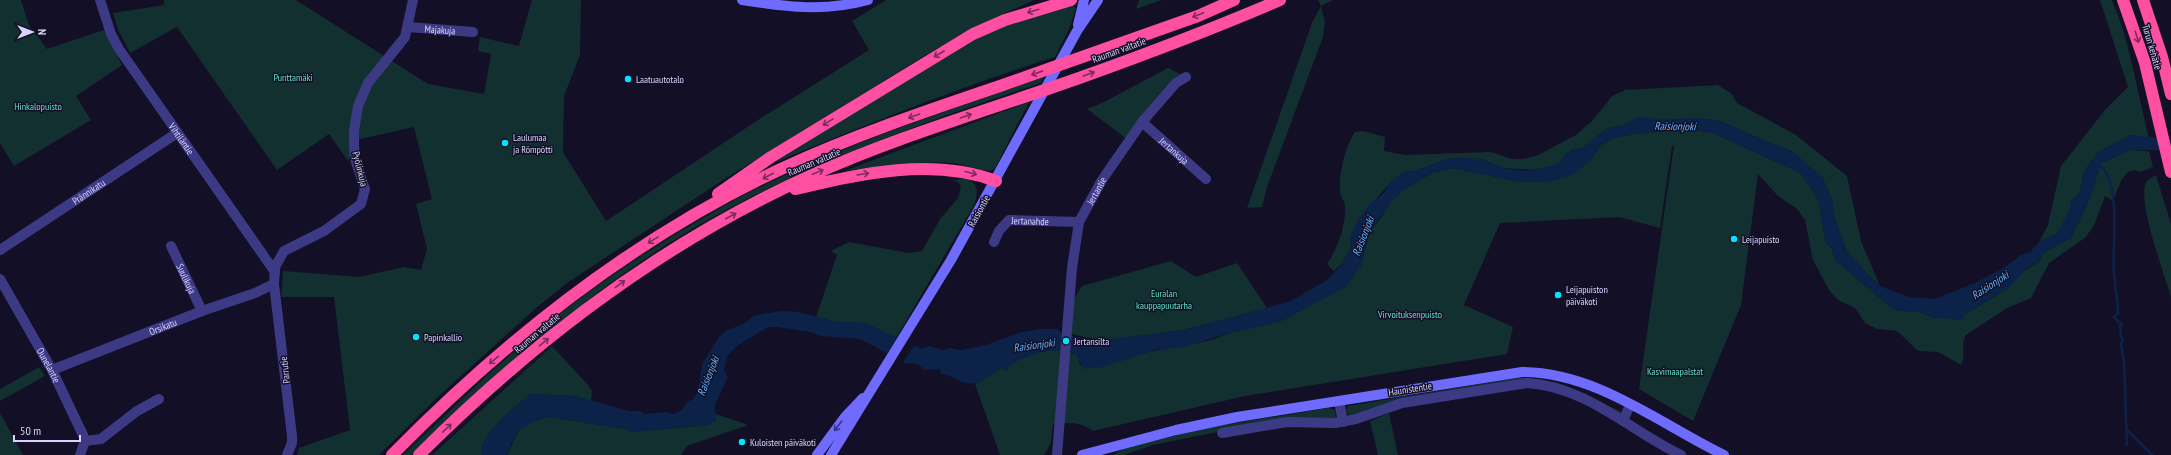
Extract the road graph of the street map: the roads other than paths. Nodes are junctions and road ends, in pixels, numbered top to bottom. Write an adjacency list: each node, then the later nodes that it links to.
1 (100, 0): 18 (street, Vihtiläntie)
2 (413, 0): 12 (street, Pyölinkuja)
3 (742, 0): 4 (street)
4 (868, 0)
5 (1071, 0): 23 (highway, one-way to 23)
6 (1084, 0): 13 (street, Raisiontie)
7 (1098, 0): 13 (street, Raisiontie)
8 (1234, 0): 23 (highway, Rauman valtatie, one-way to 23)
9 (1280, 0): 22 (highway, Rauman valtatie, one-way to 9)
10 (2124, 0): 19 (highway, Turun kehätie, one-way to 19)
11 (2143, 0): 16 (highway, Turun kehätie)
12 (408, 27): 14 (street, Majakuja); 28 (street, Pyölinkuja)
13 (1077, 31): 21 (street, Raisiontie)
14 (473, 32)
15 (1186, 77): 17 (street, Jertantie)
16 (2171, 94)
17 (1142, 122): 20 (street, Jertankuja); 24 (street, Jertantie)
18 (177, 133): 27 (street, Prännikatu); 28 (street, Vihtiläntie)
19 (2171, 172)
20 (1206, 179)
21 (996, 181): 22 (highway, one-way to 21); 33 (street, Raisiontie)
22 (770, 195): 45 (highway, Rauman valtatie, one-way to 22)
23 (687, 219): 44 (highway, Rauman valtatie, one-way to 44)
24 (1078, 222): 25 (street, Jertanahde); 48 (street, Jertantie)
25 (994, 242)
26 (172, 246): 31 (street, Suulikuja)
27 (0, 250)
28 (275, 272): 30 (street, Pyölinkuja)
29 (0, 279): 32 (street, Ounelantie)
30 (274, 284): 31 (street, Orsikatu); 43 (street, Parrutie)
31 (202, 311): 32 (street, Orsikatu)
32 (52, 370): 40 (street, Ounelantie)
33 (874, 386): 46 (street, Raisiontie, one-way to 46); 47 (street, Raisiontie)
34 (159, 399): 40 (street)
35 (1339, 401): 36 (street, Haunistentie); 38 (street); 41 (street, Haunistentie)
36 (1630, 405): 37 (street); 51 (street, Haunistentie)
37 (1623, 421): 38 (street, Haunistentie); 50 (street, Haunistentie)
38 (1343, 422): 39 (street, Haunistentie)
39 (1222, 433)
40 (85, 441): 42 (street)
41 (1094, 454): 49 (street, Haunistentie)
42 (80, 455)
43 (287, 455)
44 (392, 455)
45 (419, 455)
46 (816, 455)
47 (831, 455)
48 (1058, 455)
49 (1082, 455)
50 (1681, 455)
51 (1724, 455)

